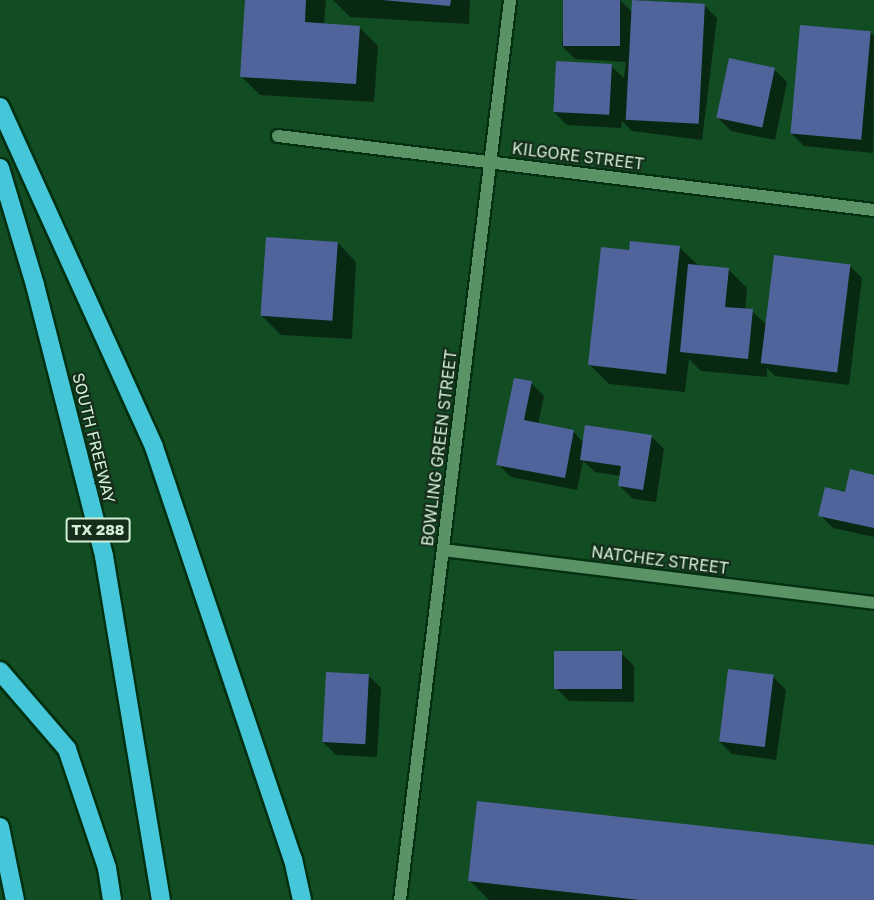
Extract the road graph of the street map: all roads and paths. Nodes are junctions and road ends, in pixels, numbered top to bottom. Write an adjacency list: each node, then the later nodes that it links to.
1 (510, 0): 4 (street, BOWLING GREEN STREET)
2 (0, 107): 14 (highway)
3 (278, 136): 4 (street, KILGORE STREET)
4 (491, 162): 6 (street, KILGORE STREET); 7 (street, BOWLING GREEN STREET)
5 (0, 168): 13 (highway, SOUTH FREEWAY / TX 288)
6 (874, 210)
7 (442, 550): 8 (street, NATCHEZ STREET); 15 (street, BOWLING GREEN STREET)
8 (874, 603)
9 (0, 671): 12 (highway)
10 (0, 827): 11 (highway)
11 (15, 900)
12 (112, 900)
13 (161, 900)
14 (303, 900)
15 (400, 900)

